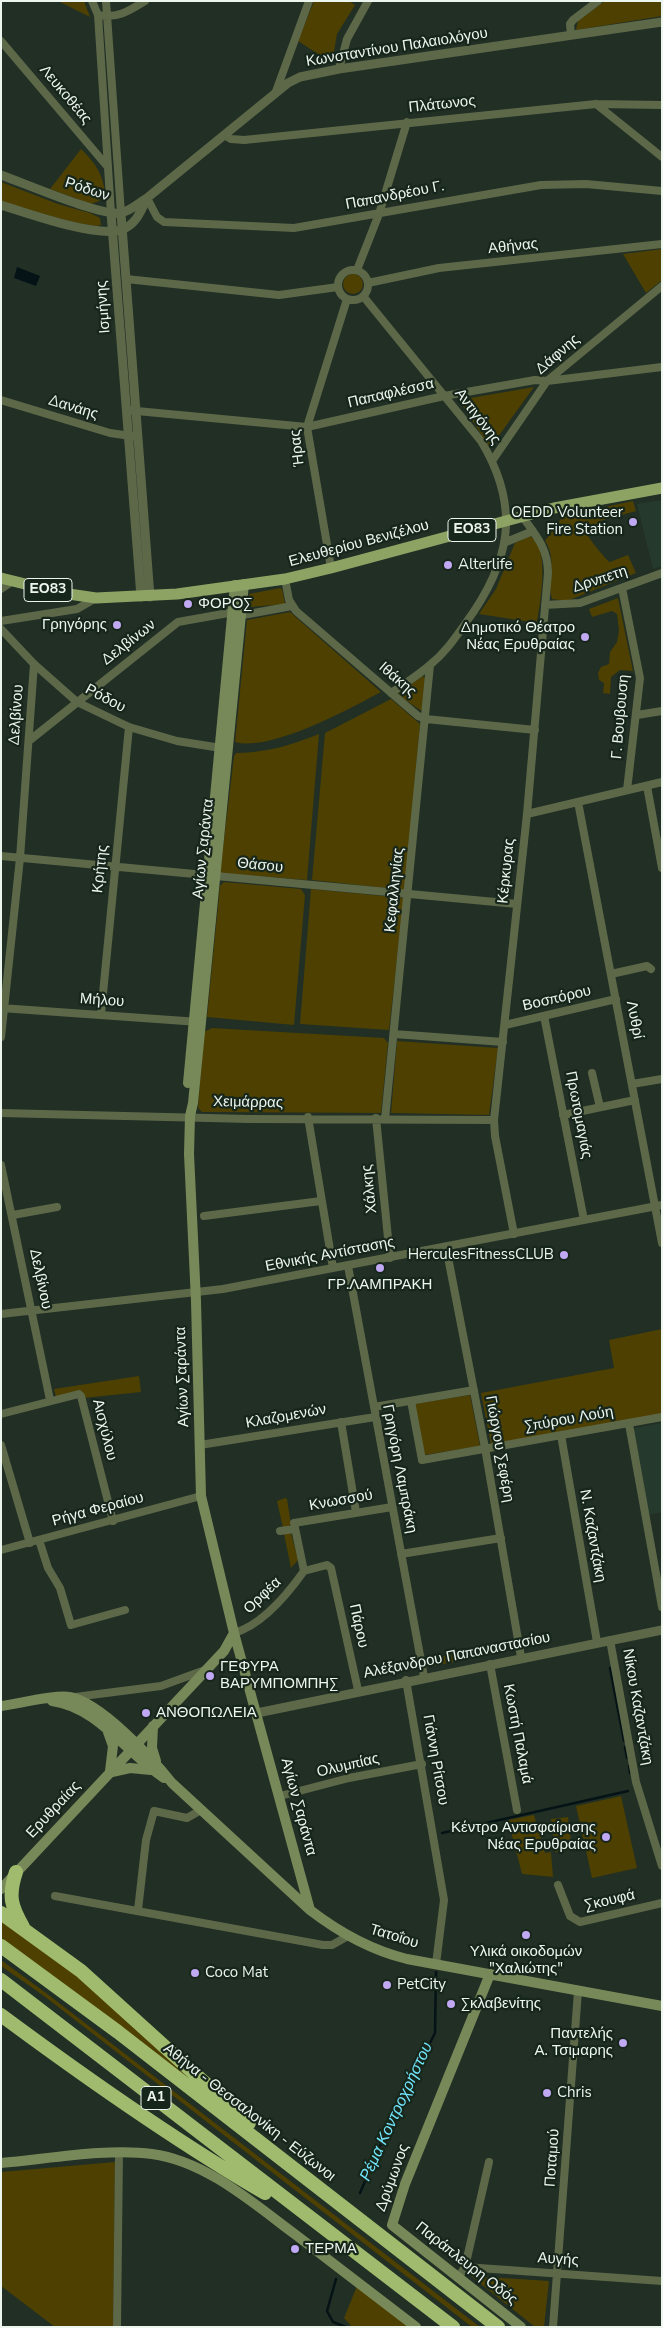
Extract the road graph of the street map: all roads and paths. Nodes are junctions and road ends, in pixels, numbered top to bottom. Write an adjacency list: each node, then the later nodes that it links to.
1 (106, 1): 8 (street, Ισμήνης)
2 (145, 1): 8 (street)
3 (309, 1): 13 (street)
4 (368, 1): 12 (street)
5 (598, 1): 10 (street)
6 (93, 2): 7 (street, Ισμήνης)
7 (98, 15): 8 (street); 19 (street, Ισμήνης)
8 (108, 17): 25 (street, Ισμήνης)
9 (662, 22): 10 (street, Κωνσταντίνου Παλαιολόγου)
10 (571, 36): 12 (street, Κωνσταντίνου Παλαιολόγου)
11 (1, 42): 19 (street, Λευκοθέας)
12 (339, 69): 13 (street, Κωνσταντίνου Παλαιολόγου)
13 (275, 94): 17 (street, Κωνσταντίνου Παλαιολόγου)
14 (596, 104): 15 (street, Πλάτωνος); 16 (street, Πλάτωνος); 18 (street)
15 (662, 105)
16 (407, 122): 17 (street, Πλάτωνος); 26 (street)
17 (226, 136): 22 (street, Κωνσταντίνου Παλαιολόγου)
18 (662, 157)
19 (106, 166): 24 (street, Ισμήνης)
20 (1, 175): 24 (street, Ρόδων)
21 (662, 191): 26 (street, Παπανδρέου Γ.)
22 (147, 198): 25 (street, Ρόδων); 26 (street, Παπανδρέου Γ.); 27 (street)
23 (1, 205): 28 (street)
24 (111, 213): 25 (street, Ρόδων); 28 (street, Ισμήνης)
25 (121, 213): 27 (street, Ισμήνης)
26 (379, 214): 30 (street)
27 (123, 230): 28 (street); 31 (street, Ισμήνης)
28 (112, 232): 41 (street, Ισμήνης)
29 (662, 244): 32 (street, Αθήνας)
30 (357, 270): 32 (street); 34 (street)
31 (126, 279): 34 (street); 42 (street, Ισμήνης)
32 (368, 283): 35 (street)
33 (662, 286): 38 (street, Δάφνης)
34 (338, 287): 36 (street)
35 (363, 296): 36 (street); 39 (street, Αντιγόνης)
36 (347, 299): 43 (street, Ήρας)
37 (662, 367): 38 (street, Παπαφλέσσα)
38 (547, 381): 39 (street, Παπαφλέσσα); 46 (street, Δάφνης)
39 (444, 396): 43 (street, Παπαφλέσσα); 46 (street, Αντιγόνης)
40 (1, 400): 44 (street, Δανάης)
41 (126, 410): 42 (street, Παπαφλέσσα); 44 (street, Ισμήνης)
42 (136, 411): 43 (street, Παπαφλέσσα); 45 (street, Ισμήνης)
43 (307, 427): 52 (street, Ήρας)
44 (128, 436): 45 (street, Δανάης); 60 (street, Ισμήνης)
45 (138, 437): 60 (street, Ισμήνης)
46 (492, 461): 49 (street, Αντιγόνης)
47 (662, 488): 48 (main road, Ελευθερίου Βενιζέλου / ΕΟ83)
48 (522, 516): 49 (main road, Ελευθερίου Βενιζέλου / ΕΟ83); 50 (street, Κέρκυρας)
49 (507, 521): 51 (street); 52 (main road, Ελευθερίου Βενιζέλου / ΕΟ83)
50 (533, 531): 51 (street); 62 (street, Κέρκυρας)
51 (506, 542): 68 (street)
52 (331, 568): 55 (main road, Ελευθερίου Βενιζέλου / ΕΟ83)
53 (662, 573): 58 (street, Δρνπετη)
54 (1, 578): 56 (main road, ΕΟ83)
55 (285, 579): 57 (main road, Ελευθερίου Βενιζέλου / ΕΟ83); 63 (street)
56 (13, 581): 59 (street); 61 (main road, ΕΟ83)
57 (240, 585): 60 (main road, Ελευθερίου Βενιζέλου / ΕΟ83); 64 (main road, Αγίων Σαράντα)
58 (622, 588): 62 (street, Δρνπετη); 72 (street, Γ. Βουβουση)
59 (1, 589)
60 (146, 597): 61 (main road, ΕΟ83)
61 (96, 598): 65 (street)
62 (545, 605): 75 (street, Κέρκυρας)
63 (292, 606): 64 (street, Δελβίνων); 69 (street, Ιθάκης)
64 (238, 613): 70 (street, Δελβίνων); 77 (main road, Αγίων Σαράντα); 87 (main road, Αγίων Σαράντα)
65 (1, 621)
66 (1, 629): 67 (street, Ρόδου)
67 (34, 664): 70 (street, Ρόδου); 76 (street, Δελβίνου)
68 (430, 665): 69 (street); 73 (street, Κεφαλληνίας)
69 (391, 693): 73 (street, Ιθάκης)
70 (77, 702): 74 (street, Ρόδου); 76 (street, Δελβίνων)
71 (662, 711): 72 (street)
72 (637, 715): 80 (street, Γ. Βουβουση)
73 (426, 719): 75 (street, Ιθάκης); 88 (street, Κεφαλληνίας)
74 (129, 727): 77 (street, Ρόδου); 85 (street, Κρήτης)
75 (535, 730): 82 (street, Κέρκυρας)
76 (30, 740): 84 (street, Δελβίνου)
77 (221, 748): 87 (main road, Αγίων Σαράντα)
78 (662, 782): 79 (street)
79 (647, 786): 80 (street); 86 (street)
80 (627, 790): 81 (street)
81 (578, 802): 82 (street); 91 (street, Λυθρί)
82 (526, 814): 89 (street, Κέρκυρας)
83 (1, 856): 84 (street, Θάσου)
84 (20, 858): 85 (street, Θάσου); 93 (street, Δελβίνου)
85 (116, 866): 87 (street, Θάσου); 94 (street, Κρήτης)
86 (662, 868)
87 (212, 876): 88 (street, Θάσου); 96 (main road, Αγίων Σαράντα)
88 (409, 894): 89 (street, Θάσου); 98 (street, Κεφαλληνίας)
89 (517, 904): 97 (street, Κέρκυρας)
90 (651, 969): 91 (street)
91 (611, 974): 92 (street, Λυθρί)
92 (616, 999): 95 (street, Βοσπόρου); 103 (street, Λυθρί)
93 (3, 1008): 94 (street, Μήλου); 99 (street, Δελβίνου)
94 (101, 1014): 96 (street, Μήλου)
95 (544, 1016): 97 (street, Βοσπόρου); 107 (street, Πρωτομαγιάς)
96 (197, 1021): 108 (main road, Αγίων Σαράντα)
97 (505, 1025): 100 (street, Κέρκυρας)
98 (394, 1034): 100 (street); 111 (street, Κεφαλληνίας)
99 (1, 1037)
100 (503, 1042): 112 (street, Κέρκυρας)
101 (592, 1073): 105 (street)
102 (662, 1079): 103 (street)
103 (632, 1084): 104 (street, Λυθρί)
104 (635, 1100): 105 (street); 116 (street, Λυθρί)
105 (600, 1107): 107 (street)
106 (1, 1113): 108 (street, Χειμάρρας)
107 (563, 1115): 120 (street, Πρωτομαγιάς)
108 (190, 1116): 109 (street, Χειμάρρας); 127 (main road, Αγίων Σαράντα)
109 (308, 1117): 110 (street, Χειμάρρας); 115 (street)
110 (376, 1118): 111 (street, Χειμάρρας); 124 (street, Χάλκης)
111 (385, 1118): 112 (street, Χειμάρρας)
112 (494, 1120): 121 (street, Κέρκυρας)
113 (1, 1164): 114 (street, Δελβίνου)
114 (4, 1190): 118 (street, Δελβίνου)
115 (321, 1201): 119 (street); 126 (street)
116 (658, 1206): 120 (street, Εθνικής Αντίστασης); 122 (street, Λυθρί)
117 (57, 1207): 118 (street)
118 (13, 1215): 128 (street, Δελβίνου)
119 (204, 1216)
120 (584, 1220): 121 (street, Εθνικής Αντίστασης)
121 (514, 1234): 123 (street, Εθνικής Αντίστασης)
122 (662, 1243)
123 (446, 1246): 124 (street, Εθνικής Αντίστασης); 130 (street, Γιώργου Σεφέρη)
124 (390, 1258): 125 (street, Εθνικής Αντίστασης)
125 (348, 1266): 126 (street, Εθνικής Αντίστασης); 133 (street, Γρηγόρη Λαμπράκη)
126 (333, 1268): 127 (street, Εθνικής Αντίστασης)
127 (196, 1293): 128 (street, Εθνικής Αντίστασης); 141 (main road, Αγίων Σαράντα)
128 (33, 1311): 129 (street, Εθνικής Αντίστασης); 131 (street, Δελβίνου)
129 (1, 1314)
130 (474, 1390): 132 (street); 142 (street, Γιώργου Σεφέρη)
131 (50, 1400): 134 (street, Αισχύλου); 146 (street, Αισχύλου)
132 (411, 1401): 133 (street); 142 (street, Σπύρου Λούη)
133 (374, 1407): 135 (street, Γρηγόρη Λαμπράκη)
134 (1, 1414)
135 (375, 1417): 137 (street, Κλαζομενών); 144 (street, Γρηγόρη Λαμπράκη)
136 (662, 1417): 138 (street, Σπύρου Λούη)
137 (341, 1422): 141 (street, Κλαζομενών); 145 (street)
138 (628, 1424): 139 (street, Σπύρου Λούη); 155 (street)
139 (560, 1435): 142 (street, Σπύρου Λούη); 160 (street, Ν. Καζαντζάκη)
140 (1, 1445): 151 (street)
141 (200, 1445): 143 (main road, Αγίων Σαράντα)
142 (485, 1448): 149 (street, Γιώργου Σεφέρη)
143 (201, 1496): 146 (street, Ρήγα Φεραίου); 158 (main road, Αγίων Σαράντα)
144 (392, 1507): 145 (street, Κνωσσού); 153 (street, Γρηγόρη Λαμπράκη)
145 (356, 1512): 147 (street, Κνωσσού)
146 (112, 1521): 150 (street, Ρήγα Φεραίου)
147 (295, 1526): 148 (street, Κνωσσού); 154 (street)
148 (280, 1531)
149 (501, 1538): 153 (street); 161 (street, Γιώργου Σεφέρη)
150 (39, 1540): 151 (street, Ρήγα Φεραίου); 156 (street)
151 (30, 1543): 152 (street, Ρήγα Φεραίου)
152 (1, 1550)
153 (401, 1554): 164 (street, Γρηγόρη Λαμπράκη)
154 (304, 1571): 158 (street, Ορφέα); 166 (street, Πάρου)
155 (662, 1608)
156 (125, 1610)
157 (662, 1630): 159 (street, Αλέξανδρου Παπαναστασίου)
158 (234, 1633): 163 (main road, Ερυθραίας); 170 (main road, Αγίων Σαράντα)
159 (610, 1640): 160 (street, Αλέξανδρου Παπαναστασίου); 180 (street, Νίκου Καζαντζάκη)
160 (597, 1642): 161 (street, Αλέξανδρου Παπαναστασίου)
161 (522, 1657): 162 (street, Αλέξανδρου Παπαναστασίου)
162 (490, 1664): 164 (street, Αλέξανδρου Παπαναστασίου); 179 (street, Κωστή Παλαμά)
163 (207, 1670): 167 (street, Ερυθραίας); 171 (main road, Ερυθραίας)
164 (424, 1677): 165 (street, Αλέξανδρου Παπαναστασίου)
165 (406, 1680): 166 (street, Αλέξανδρου Παπαναστασίου); 174 (street, Γιάννη Ρίτσου)
166 (358, 1690): 170 (street, Αλέξανδρου Παπαναστασίου)
167 (70, 1697): 168 (main road, Ερυθραίας); 173 (main road)
168 (41, 1701): 169 (main road, Ερυθραίας); 172 (main road, Ερυθραίας)
169 (1, 1706)
170 (258, 1712): 177 (main road, Αγίων Σαράντα)
171 (153, 1726): 173 (main road, Ερυθραίας); 175 (main road)
172 (106, 1729): 173 (main road, Ερυθραίας); 176 (main road)
173 (133, 1748): 175 (main road, Τατοΐου); 176 (main road, Ερυθραίας)
174 (422, 1764): 177 (street, Ολυμπίας); 193 (street, Γιάννη Ρίτσου)
175 (155, 1767): 176 (main road); 178 (main road, Τατοΐου)
176 (108, 1774): 181 (main road, Ερυθραίας)
177 (280, 1796): 188 (main road, Αγίων Σαράντα)
178 (201, 1810): 187 (street); 188 (main road, Τατοΐου)
179 (517, 1810)
180 (662, 1866)
181 (16, 1872): 182 (highway); 184 (main road, Ερυθραίας); 190 (highway)
182 (1, 1880)
183 (558, 1885): 186 (street, Σκουφά)
184 (1, 1889)
185 (55, 1896): 187 (street)
186 (662, 1903)
187 (138, 1910): 191 (street)
188 (310, 1910): 191 (main road, Τατοΐου)
189 (1, 1913): 190 (highway)
190 (25, 1930): 202 (highway)
191 (348, 1936): 193 (main road, Τατοΐου)
192 (1, 1946): 202 (highway, Αθήνα - Θεσσαλονίκη - Εύζωνοι / Α1)
193 (436, 1964): 194 (main road, Τατοΐου)
194 (490, 1974): 196 (main road, Τατοΐου); 204 (main road, Δρύμωνος)
195 (1, 1980): 203 (highway, Α1)
196 (578, 1991): 197 (main road, Τατοΐου); 206 (street, Ποταμού)
197 (662, 2006)
198 (1, 2015): 203 (highway)
199 (119, 2152): 201 (main road); 209 (street); 210 (main road)
200 (489, 2162): 205 (street)
201 (1, 2163)
202 (305, 2177): 212 (highway, Αθήνα - Θεσσαλονίκη - Εύζωνοι / Α1)
203 (309, 2218): 211 (highway, Α1)
204 (392, 2225): 207 (main road, Παράπλευρη Οδός)
205 (465, 2267): 206 (street, Αυγής); 207 (street)
206 (558, 2274): 208 (street, Αυγής); 214 (street, Ποταμού)
207 (458, 2278): 213 (main road, Παράπλευρη Οδός)
208 (662, 2281)
209 (117, 2327)
210 (416, 2327)
211 (453, 2327)
212 (498, 2327)
213 (521, 2327)
214 (553, 2327)

